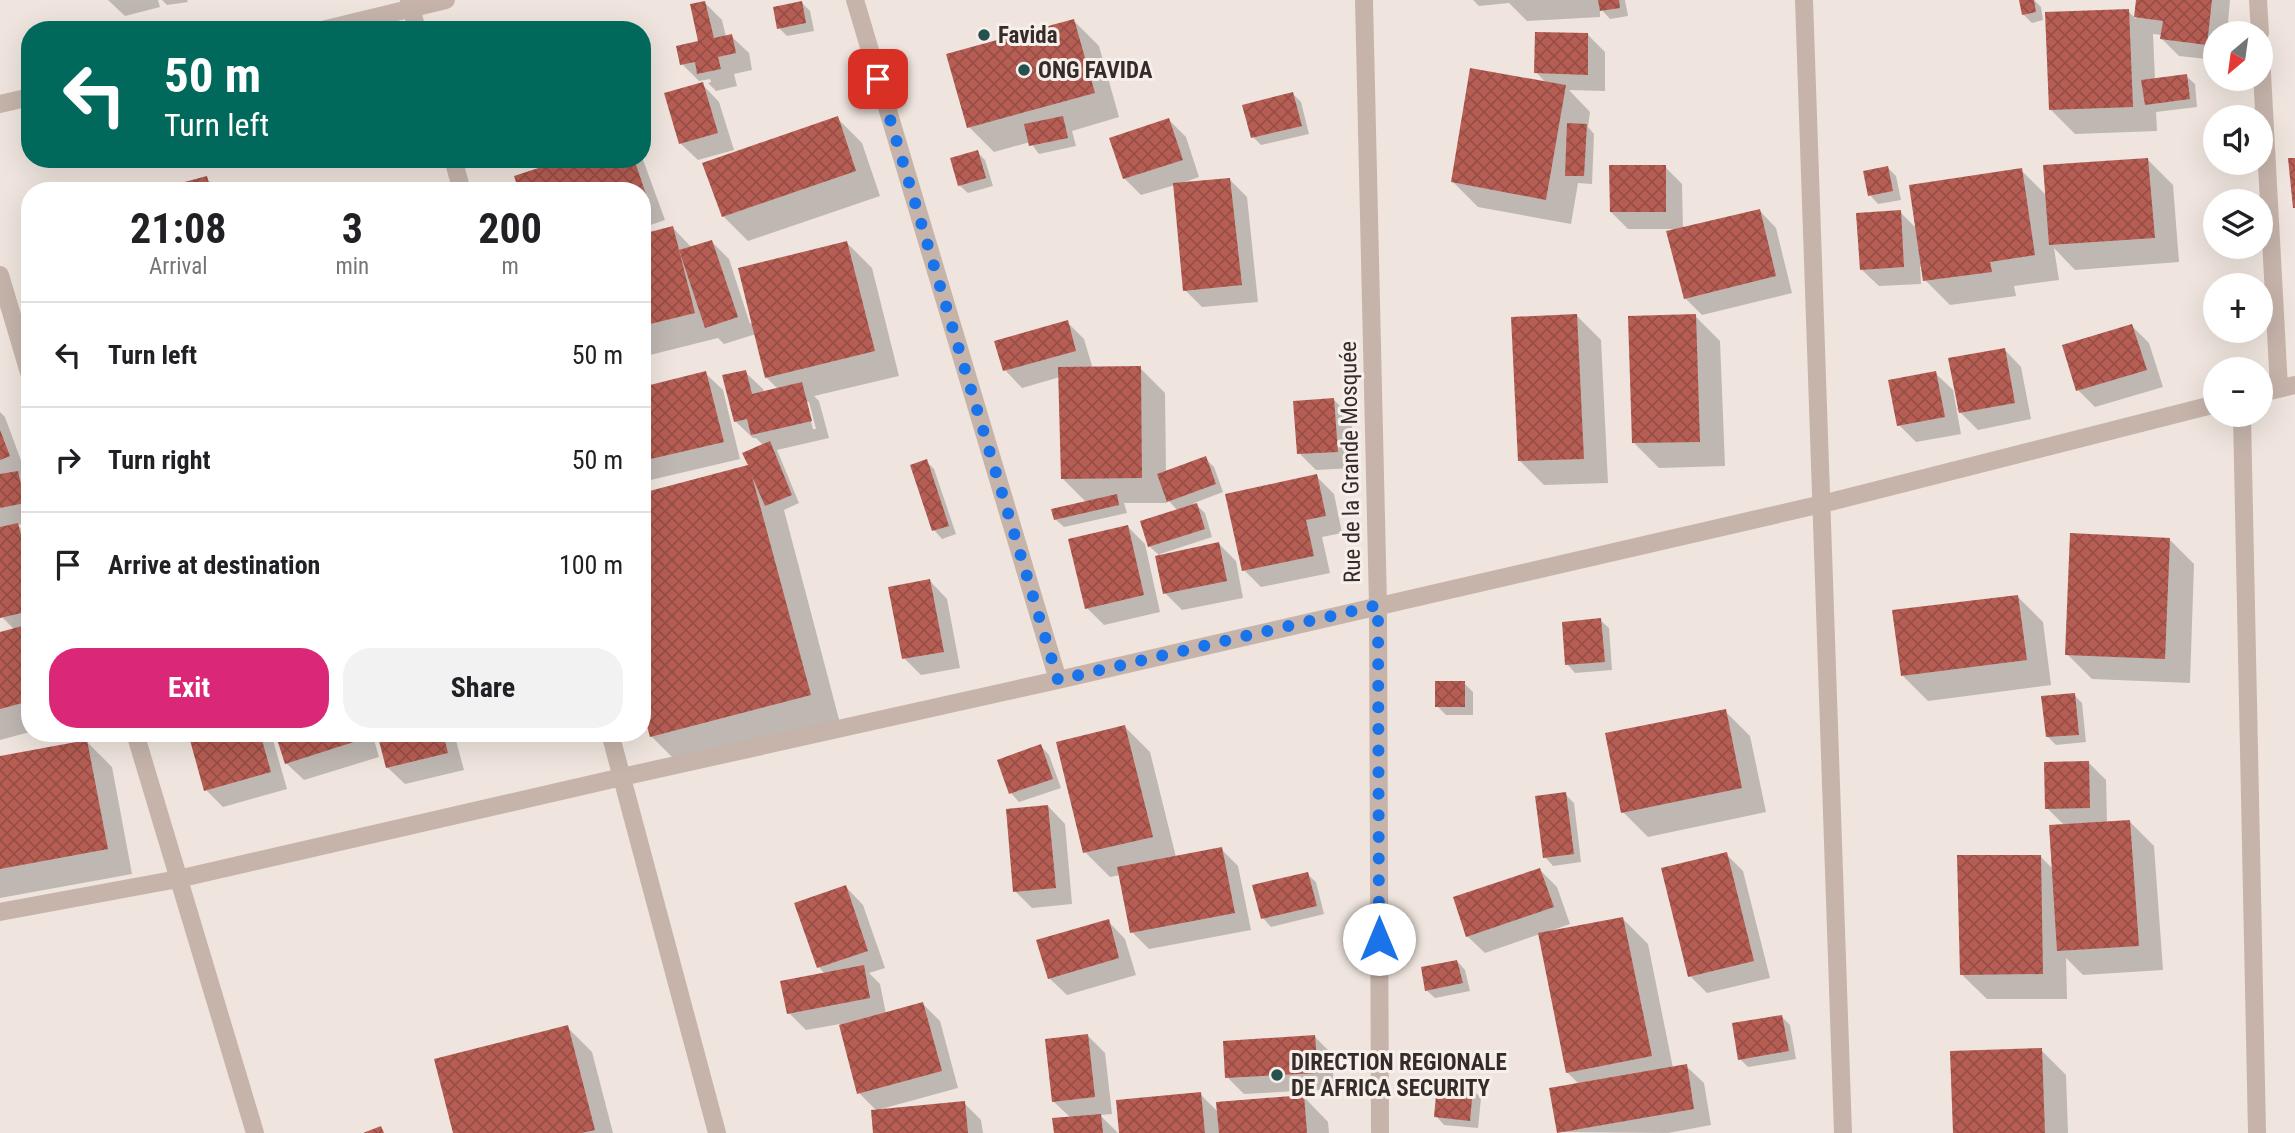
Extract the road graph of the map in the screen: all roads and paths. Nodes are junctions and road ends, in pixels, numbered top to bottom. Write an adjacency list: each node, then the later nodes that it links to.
1 (446, 0): 6 (street)
2 (855, 0): 20 (street)
3 (1364, 0): 19 (street, Rue de la Grande Mosquée)
4 (1804, 0): 18 (street)
5 (2258, 0): 9 (street)
6 (410, 4): 7 (street); 8 (street)
7 (352, 21)
8 (415, 21)
9 (2259, 21)
10 (2264, 91): 15 (street)
11 (21, 99): 12 (street)
12 (0, 104)
13 (0, 275): 14 (street)
14 (21, 346)
15 (2287, 386)
16 (2203, 407): 18 (street)
17 (2242, 427): 30 (street)
18 (1822, 504): 19 (street); 29 (street)
19 (1378, 605): 20 (street); 28 (street, Rue de la Grande Mosquée)
20 (1058, 680): 23 (street)
21 (138, 742): 24 (street)
22 (613, 742): 23 (street)
23 (622, 776): 24 (street); 27 (street)
24 (178, 879): 25 (street); 26 (street)
25 (0, 912)
26 (255, 1133)
27 (717, 1133)
28 (1380, 1133)
29 (1843, 1133)
30 (2257, 1133)

